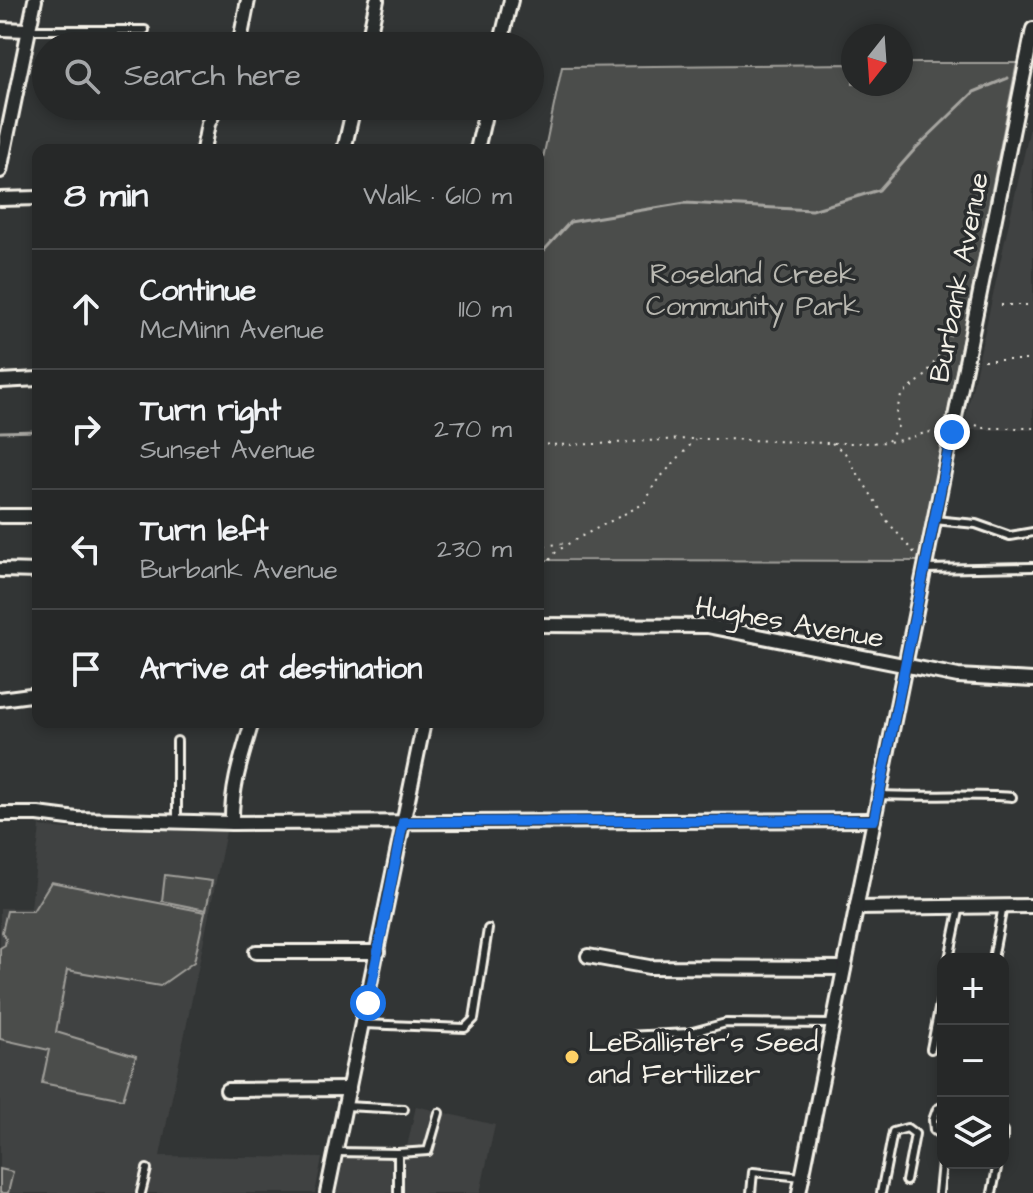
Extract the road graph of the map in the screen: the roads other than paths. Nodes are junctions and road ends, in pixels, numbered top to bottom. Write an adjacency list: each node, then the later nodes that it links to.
1 (35, 0): 7 (street)
2 (248, 0): 9 (street)
3 (377, 0): 10 (street)
4 (511, 0): 11 (street)
5 (0, 29): 7 (street)
6 (1033, 29): 25 (street, Burbank Avenue)
7 (29, 30): 8 (lane); 18 (street)
8 (145, 30)
9 (242, 32)
10 (370, 32)
11 (503, 32)
12 (210, 120): 15 (street)
13 (351, 120): 16 (street)
14 (484, 120): 17 (street)
15 (204, 144)
16 (345, 144)
17 (478, 144)
18 (0, 167)
19 (32, 198): 20 (street)
20 (0, 199)
21 (32, 379): 22 (street)
22 (0, 381)
23 (0, 516): 24 (street)
24 (32, 516)
25 (934, 520): 26 (lane); 27 (street, Burbank Avenue)
26 (1033, 532)
27 (922, 564): 28 (lane); 32 (street, Burbank Avenue)
28 (1033, 567)
29 (0, 570): 30 (street)
30 (32, 571)
31 (544, 625): 32 (street, Hughes Avenue)
32 (904, 666): 33 (street, Hughes Avenue); 39 (street, Burbank Avenue)
33 (1033, 680)
34 (32, 695): 35 (street)
35 (0, 699)
36 (250, 728): 45 (street)
37 (423, 728): 44 (street)
38 (177, 741): 43 (lane)
39 (878, 795): 40 (lane); 42 (street, Burbank Avenue)
40 (1012, 797)
41 (0, 814): 43 (street)
42 (874, 820): 44 (street); 49 (street, Burbank Avenue)
43 (177, 822): 45 (street)
44 (403, 822): 45 (street); 52 (street)
45 (232, 823)
46 (960, 906): 47 (street); 49 (street); 53 (lane)
47 (1003, 906): 48 (street); 54 (lane)
48 (1033, 906)
49 (856, 908): 56 (street, Burbank Avenue)
50 (488, 929): 58 (lane)
51 (256, 952): 52 (street)
52 (378, 952): 58 (street)
53 (950, 953)
54 (994, 953)
55 (588, 956): 56 (street)
56 (844, 968): 59 (street, Burbank Avenue)
57 (937, 1019): 61 (lane)
58 (363, 1024): 62 (street)
59 (833, 1024): 60 (lane); 74 (street, Burbank Avenue)
60 (625, 1036)
61 (931, 1049)
62 (349, 1089): 63 (street); 64 (street)
63 (227, 1090)
64 (345, 1106): 65 (lane); 69 (street)
65 (404, 1109)
66 (937, 1109): 68 (lane)
67 (439, 1113): 70 (lane)
68 (937, 1132)
69 (336, 1152): 70 (lane); 77 (street)
70 (398, 1153): 78 (lane)
71 (147, 1169): 76 (lane)
72 (941, 1169): 82 (lane)
73 (997, 1169): 83 (lane)
74 (802, 1177): 79 (lane); 80 (street, Burbank Avenue)
75 (906, 1181): 81 (lane)
76 (141, 1193)
77 (327, 1193)
78 (398, 1193)
79 (751, 1193)
80 (799, 1193)
81 (881, 1193)
82 (939, 1193)
83 (992, 1193)

